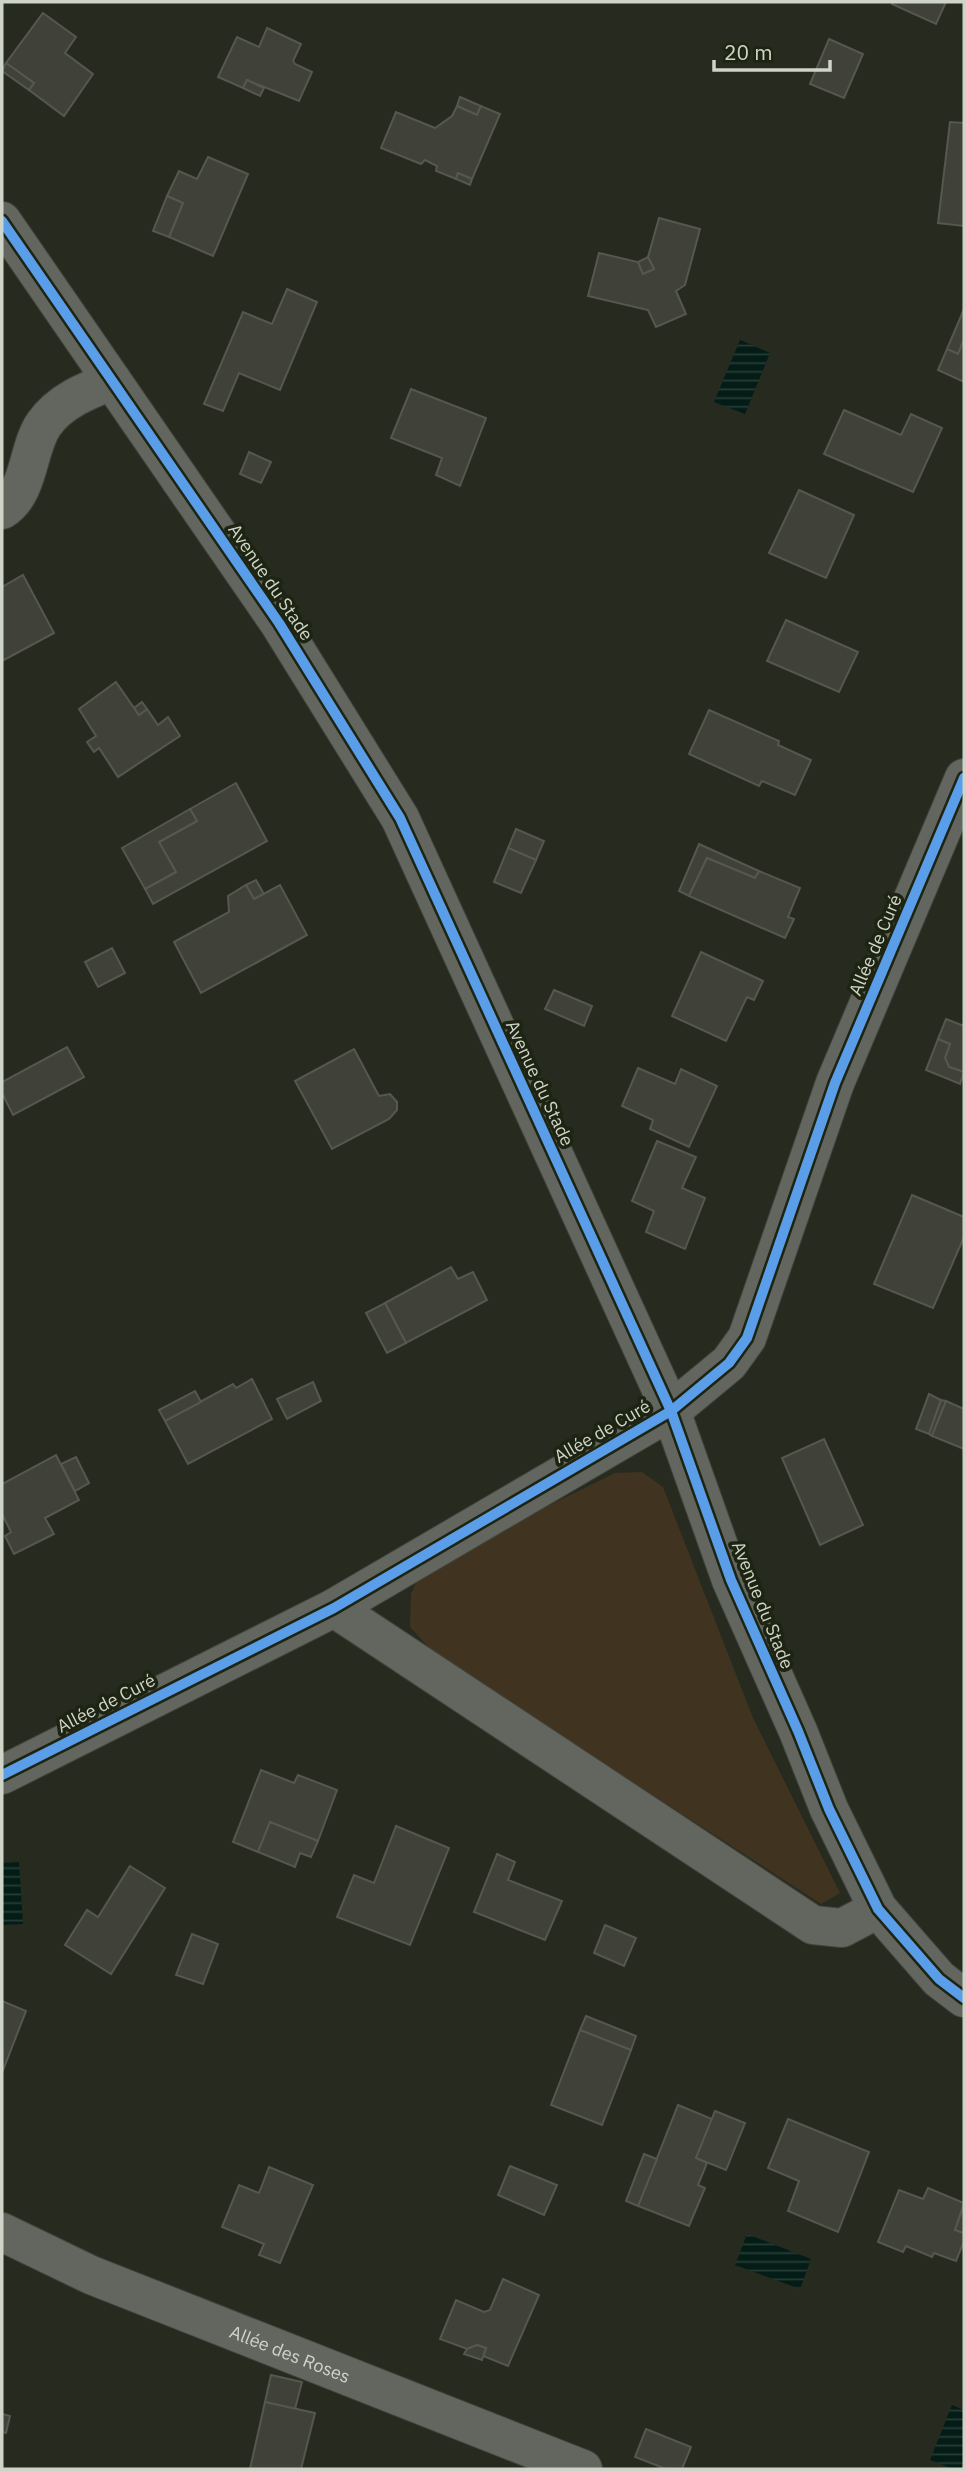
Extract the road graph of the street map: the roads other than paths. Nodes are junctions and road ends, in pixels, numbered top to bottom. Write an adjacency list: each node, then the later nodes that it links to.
1 (2, 221): 2 (street, Avenue du Stade)
2 (112, 381): 3 (street); 5 (street, Avenue du Stade)
3 (2, 510)
4 (964, 778): 5 (street, Allée de Curé)
5 (671, 1411): 6 (street, Allée de Curé); 8 (street, Avenue du Stade)
6 (334, 1608): 7 (street, Allée de Curé); 8 (street)
7 (2, 1775)
8 (878, 1909): 9 (street, Avenue du Stade)
9 (964, 1998)
10 (2, 2232): 11 (street, Allée des Roses)
11 (583, 2469)

